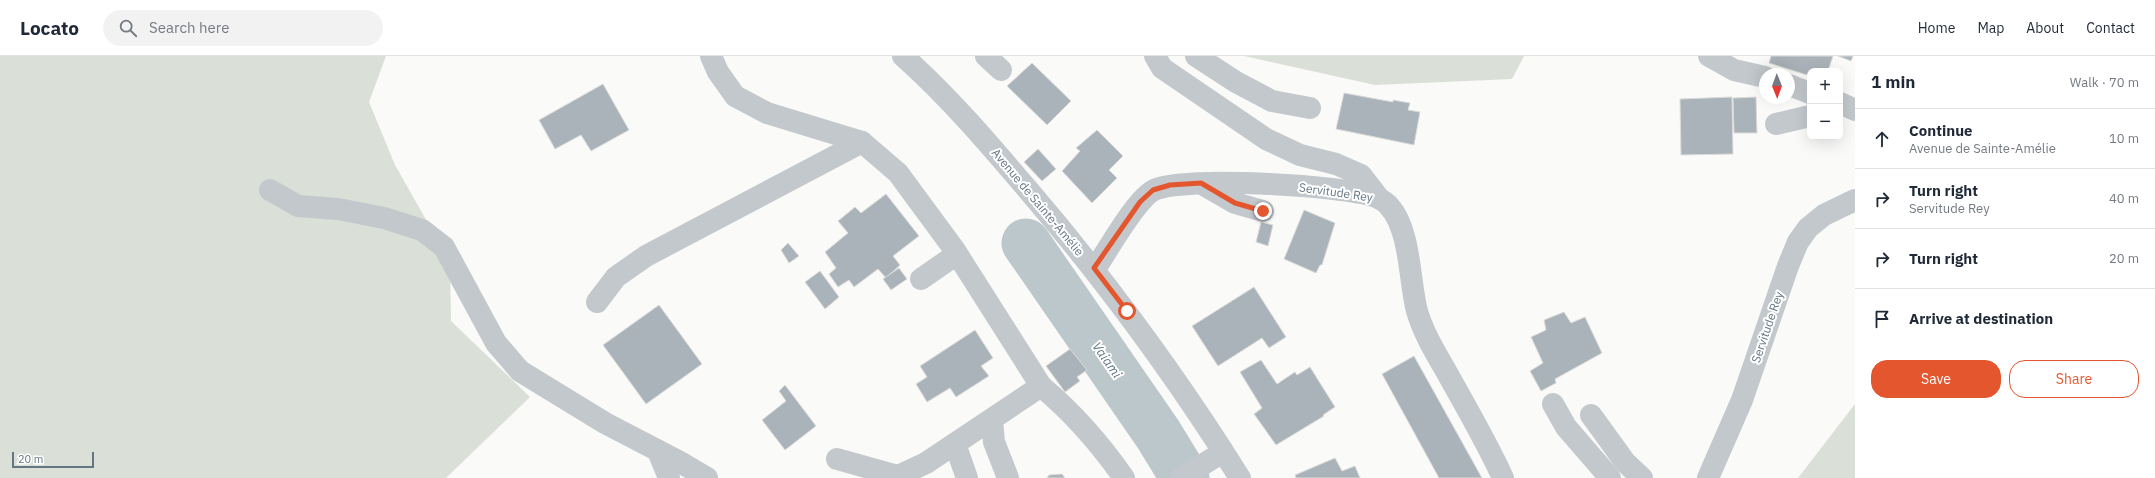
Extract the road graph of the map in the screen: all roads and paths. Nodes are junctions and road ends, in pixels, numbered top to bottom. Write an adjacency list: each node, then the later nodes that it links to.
1 (711, 56): 12 (street)
2 (903, 56): 19 (street, Avenue de Sainte-Amélie)
3 (1155, 56): 15 (street)
4 (1196, 56): 9 (street)
5 (1709, 56): 6 (street)
6 (1759, 76)
7 (1795, 87): 8 (street)
8 (1807, 92)
9 (1310, 108)
10 (1807, 117): 11 (street)
11 (1776, 124)
12 (862, 142): 18 (street); 21 (street)
13 (1201, 183): 15 (street, Servitude Rey); 17 (street); 19 (street, Servitude Rey)
14 (270, 190): 27 (street)
15 (1378, 197): 38 (street, Servitude Rey)
16 (1855, 200): 41 (street, Servitude Rey)
17 (1263, 211)
18 (957, 254): 20 (street); 22 (street)
19 (1094, 268): 28 (street, Avenue de Sainte-Amélie)
20 (921, 279)
21 (597, 302)
22 (1041, 386): 25 (street); 35 (street)
23 (1553, 404): 39 (street)
24 (1591, 415): 40 (street)
25 (992, 420): 26 (street); 34 (street)
26 (955, 444): 30 (street); 33 (street)
27 (658, 451): 31 (street); 32 (street)
28 (1223, 452): 36 (street); 37 (street, Avenue de Sainte-Amélie)
29 (837, 459): 30 (street)
30 (896, 477)
31 (670, 478)
32 (707, 478)
33 (967, 478)
34 (1008, 478)
35 (1124, 478)
36 (1181, 478)
37 (1240, 478)
38 (1503, 478)
39 (1610, 478)
40 (1642, 478)
41 (1708, 478)

